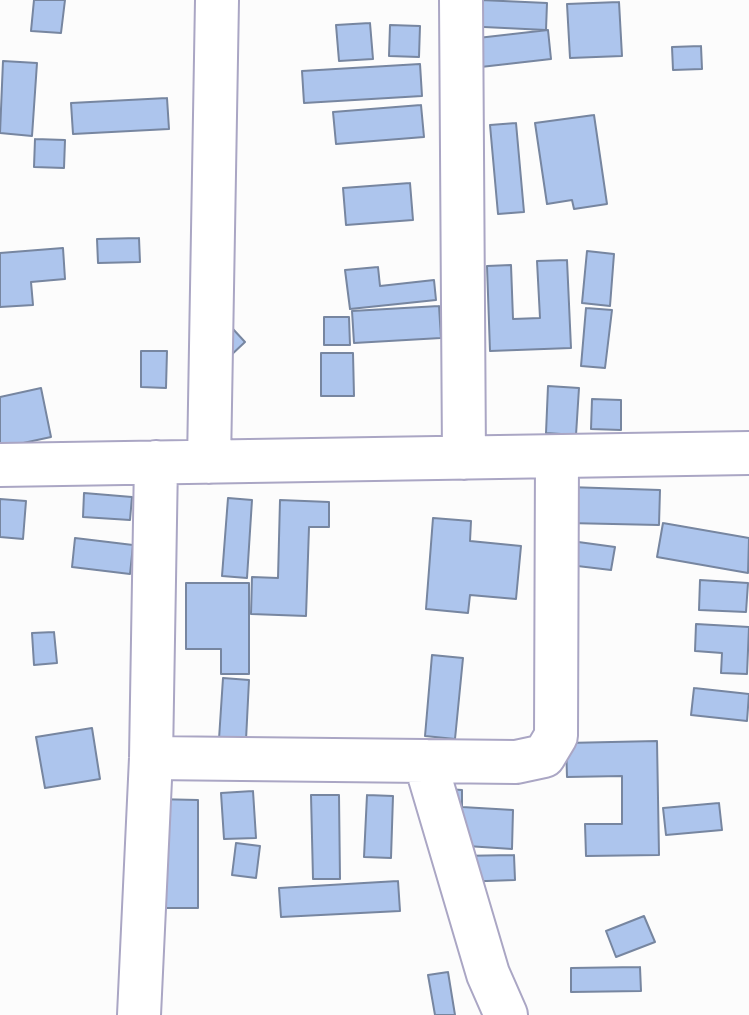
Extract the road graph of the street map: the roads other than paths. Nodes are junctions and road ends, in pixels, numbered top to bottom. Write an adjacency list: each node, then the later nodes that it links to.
1 (217, 0): 7 (street)
2 (461, 0): 5 (street)
3 (749, 453): 4 (street)
4 (557, 457): 5 (street); 10 (street)
5 (464, 458): 7 (street)
6 (156, 462): 7 (street); 8 (street); 9 (street)
7 (209, 462)
8 (0, 465)
9 (151, 758): 10 (street); 11 (street)
10 (425, 761): 12 (street)
11 (139, 1015)
12 (506, 1015)

